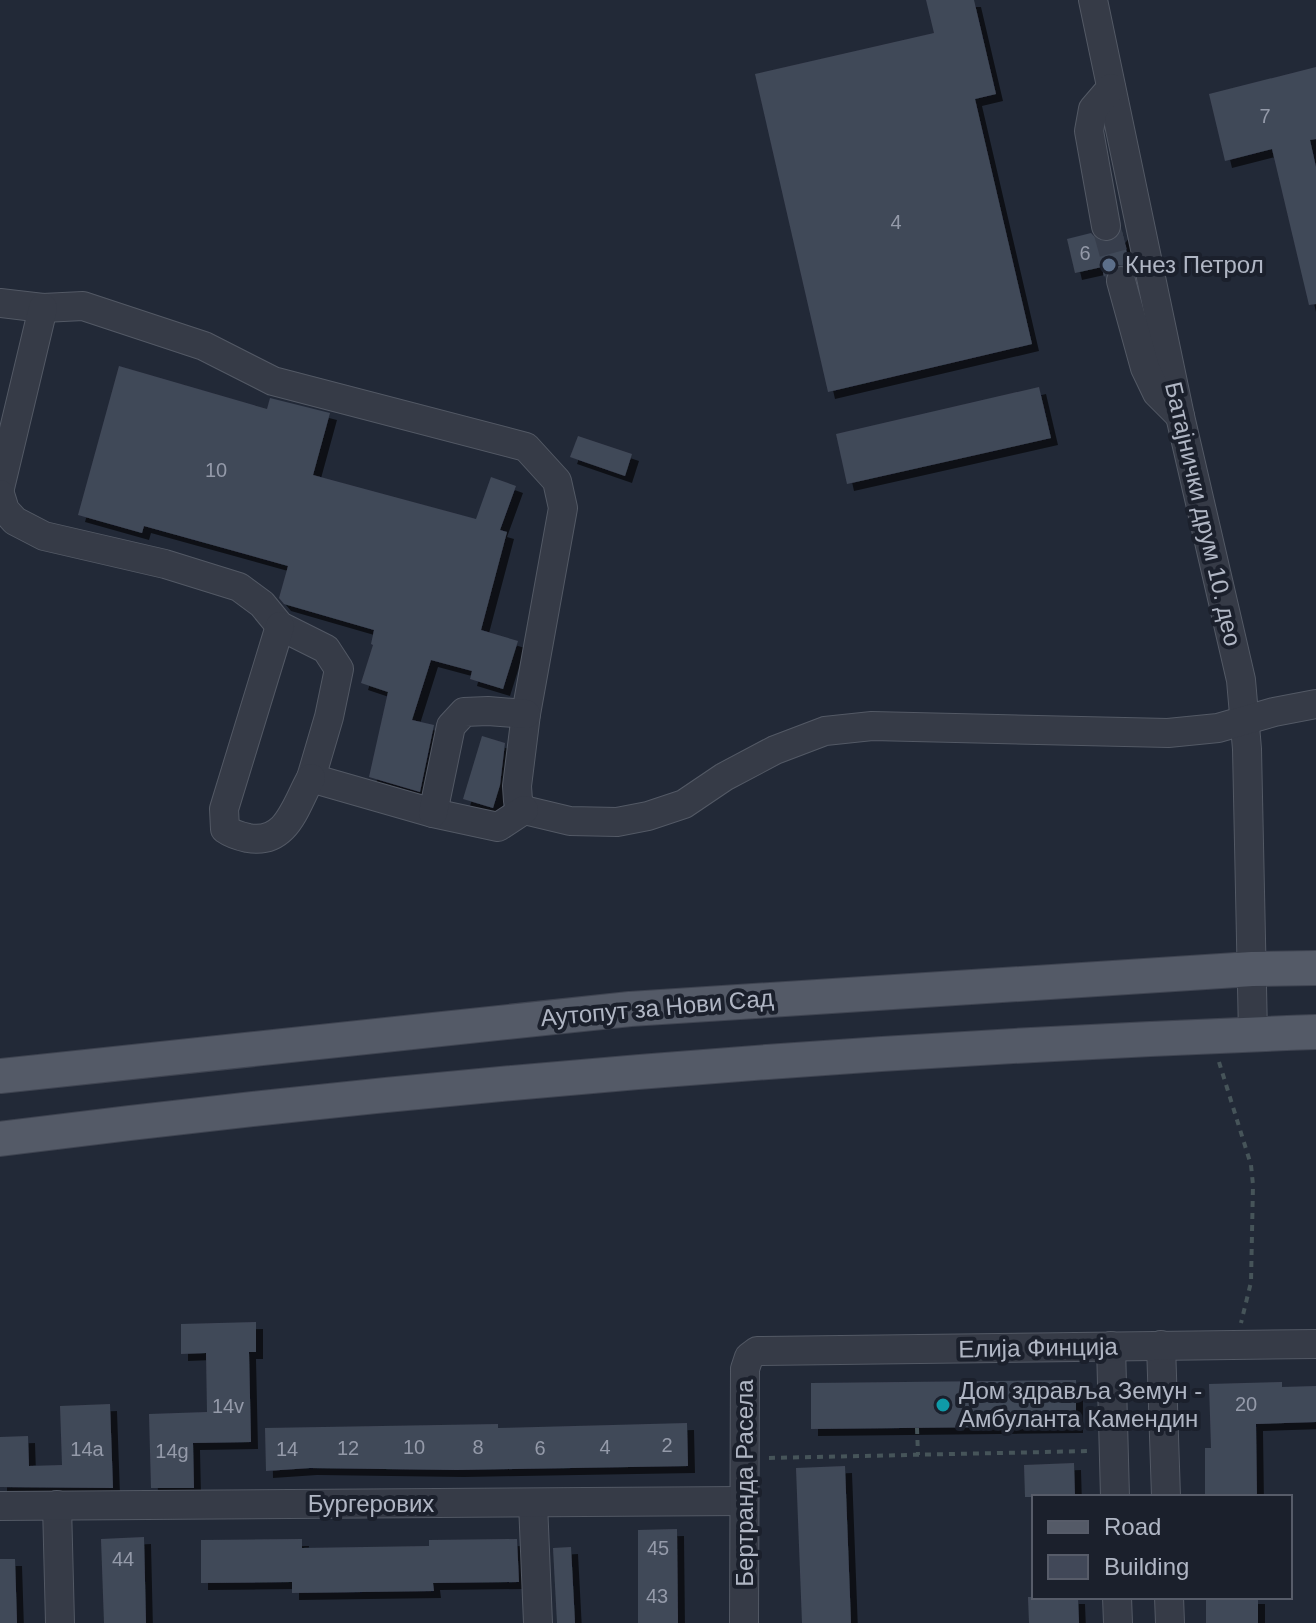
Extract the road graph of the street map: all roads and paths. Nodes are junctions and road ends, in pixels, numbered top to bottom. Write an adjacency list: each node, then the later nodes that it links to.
1 (1093, 0): 2 (street, Батајнички друм 10. део)
2 (1111, 88): 3 (street); 7 (street, Батајнички друм 10. део)
3 (1106, 226)
4 (1121, 281): 7 (street)
5 (0, 303): 6 (street)
6 (43, 308): 8 (street); 12 (street)
7 (1180, 416): 13 (street, Батајнички друм 10. део)
8 (0, 488)
9 (0, 494): 10 (street)
10 (280, 626): 14 (street); 14 (street)
11 (1316, 704): 13 (street)
12 (526, 714): 15 (street); 16 (street)
13 (1245, 719): 15 (street); 18 (street, Батајнички друм 10. део)
14 (311, 778): 16 (street)
15 (524, 810): 16 (street)
16 (433, 813)
17 (1316, 968): 18 (main road, Аутопут за Нови Сад)
18 (1252, 969): 20 (street, Батајнички друм 10. део); 22 (main road, Аутопут за Нови Сад)
19 (1316, 1032): 20 (main road)
20 (1253, 1034): 21 (main road)
21 (1214, 1036): 23 (main road); 26 (path)
22 (0, 1076)
23 (0, 1139)
24 (1316, 1344): 26 (street, Елија Финција)
25 (1161, 1345): 26 (street, Елија Финција); 27 (street, Елија Финција); 34 (street)
26 (1236, 1345)
27 (1111, 1346): 28 (street, Елија Финција); 30 (street)
28 (761, 1349): 35 (street, Бертранда Расела)
29 (917, 1428): 31 (path)
30 (1113, 1450): 31 (path); 33 (street)
31 (918, 1455): 32 (path)
32 (769, 1458)
33 (1115, 1495)
34 (1166, 1495)
35 (743, 1501): 36 (street, Бургерових); 43 (street, Бертранда Расела)
36 (533, 1503): 37 (street, Бургерових); 42 (street)
37 (57, 1505): 38 (street, Бургерових); 41 (street)
38 (0, 1506)
39 (1117, 1599): 44 (street)
40 (1169, 1599): 45 (street)
41 (60, 1623)
42 (538, 1623)
43 (744, 1623)
44 (1118, 1623)
45 (1170, 1623)

